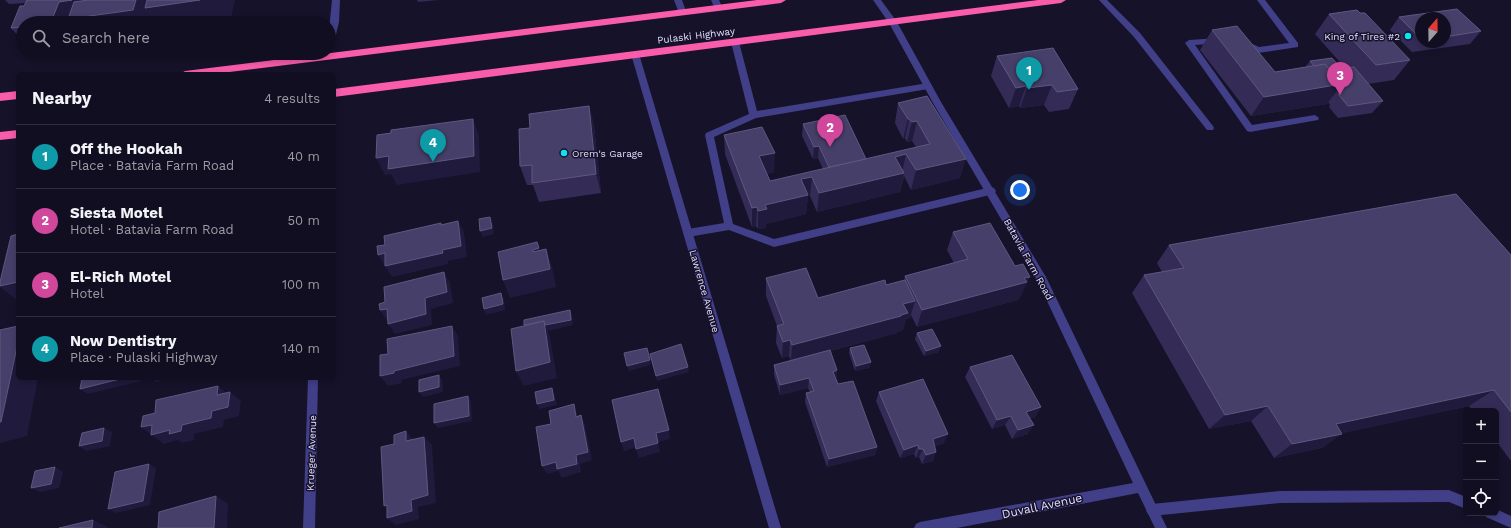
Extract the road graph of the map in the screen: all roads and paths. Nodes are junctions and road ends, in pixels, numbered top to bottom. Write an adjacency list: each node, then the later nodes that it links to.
1 (336, 0): 10 (street)
2 (678, 0): 9 (street)
3 (781, 0): 8 (highway)
4 (877, 0): 11 (street, Batavia Farm Road)
5 (1061, 0): 11 (highway, Pulaski Highway)
6 (1103, 0): 23 (street)
7 (1261, 0): 22 (street)
8 (717, 4): 9 (highway)
9 (682, 11): 13 (highway)
10 (335, 16)
11 (893, 22): 12 (highway, Pulaski Highway); 17 (street, Batavia Farm Road)
12 (735, 42): 14 (highway, Pulaski Highway); 21 (street)
13 (336, 51)
14 (635, 54): 18 (highway, Pulaski Highway); 28 (street, Lawrence Avenue)
15 (276, 60): 16 (highway)
16 (198, 72)
17 (928, 86): 21 (street); 26 (street, Batavia Farm Road)
18 (336, 94)
19 (16, 95): 20 (highway)
20 (0, 97)
21 (754, 115): 27 (street)
22 (1315, 118)
23 (1210, 128)
24 (16, 134): 25 (highway)
25 (0, 136)
26 (991, 192): 27 (street); 30 (street, Batavia Farm Road)
27 (729, 226): 28 (street)
28 (688, 232): 36 (street, Lawrence Avenue)
29 (313, 380): 35 (street, Krueger Avenue)
30 (1141, 487): 32 (street, Batavia Farm Road); 37 (street, Duvall Avenue)
31 (1463, 503): 32 (street)
32 (1152, 510): 38 (street, Batavia Farm Road)
33 (1497, 516): 34 (street)
34 (1511, 522)
35 (309, 528)
36 (775, 528)
37 (920, 528)
38 (1161, 528)

